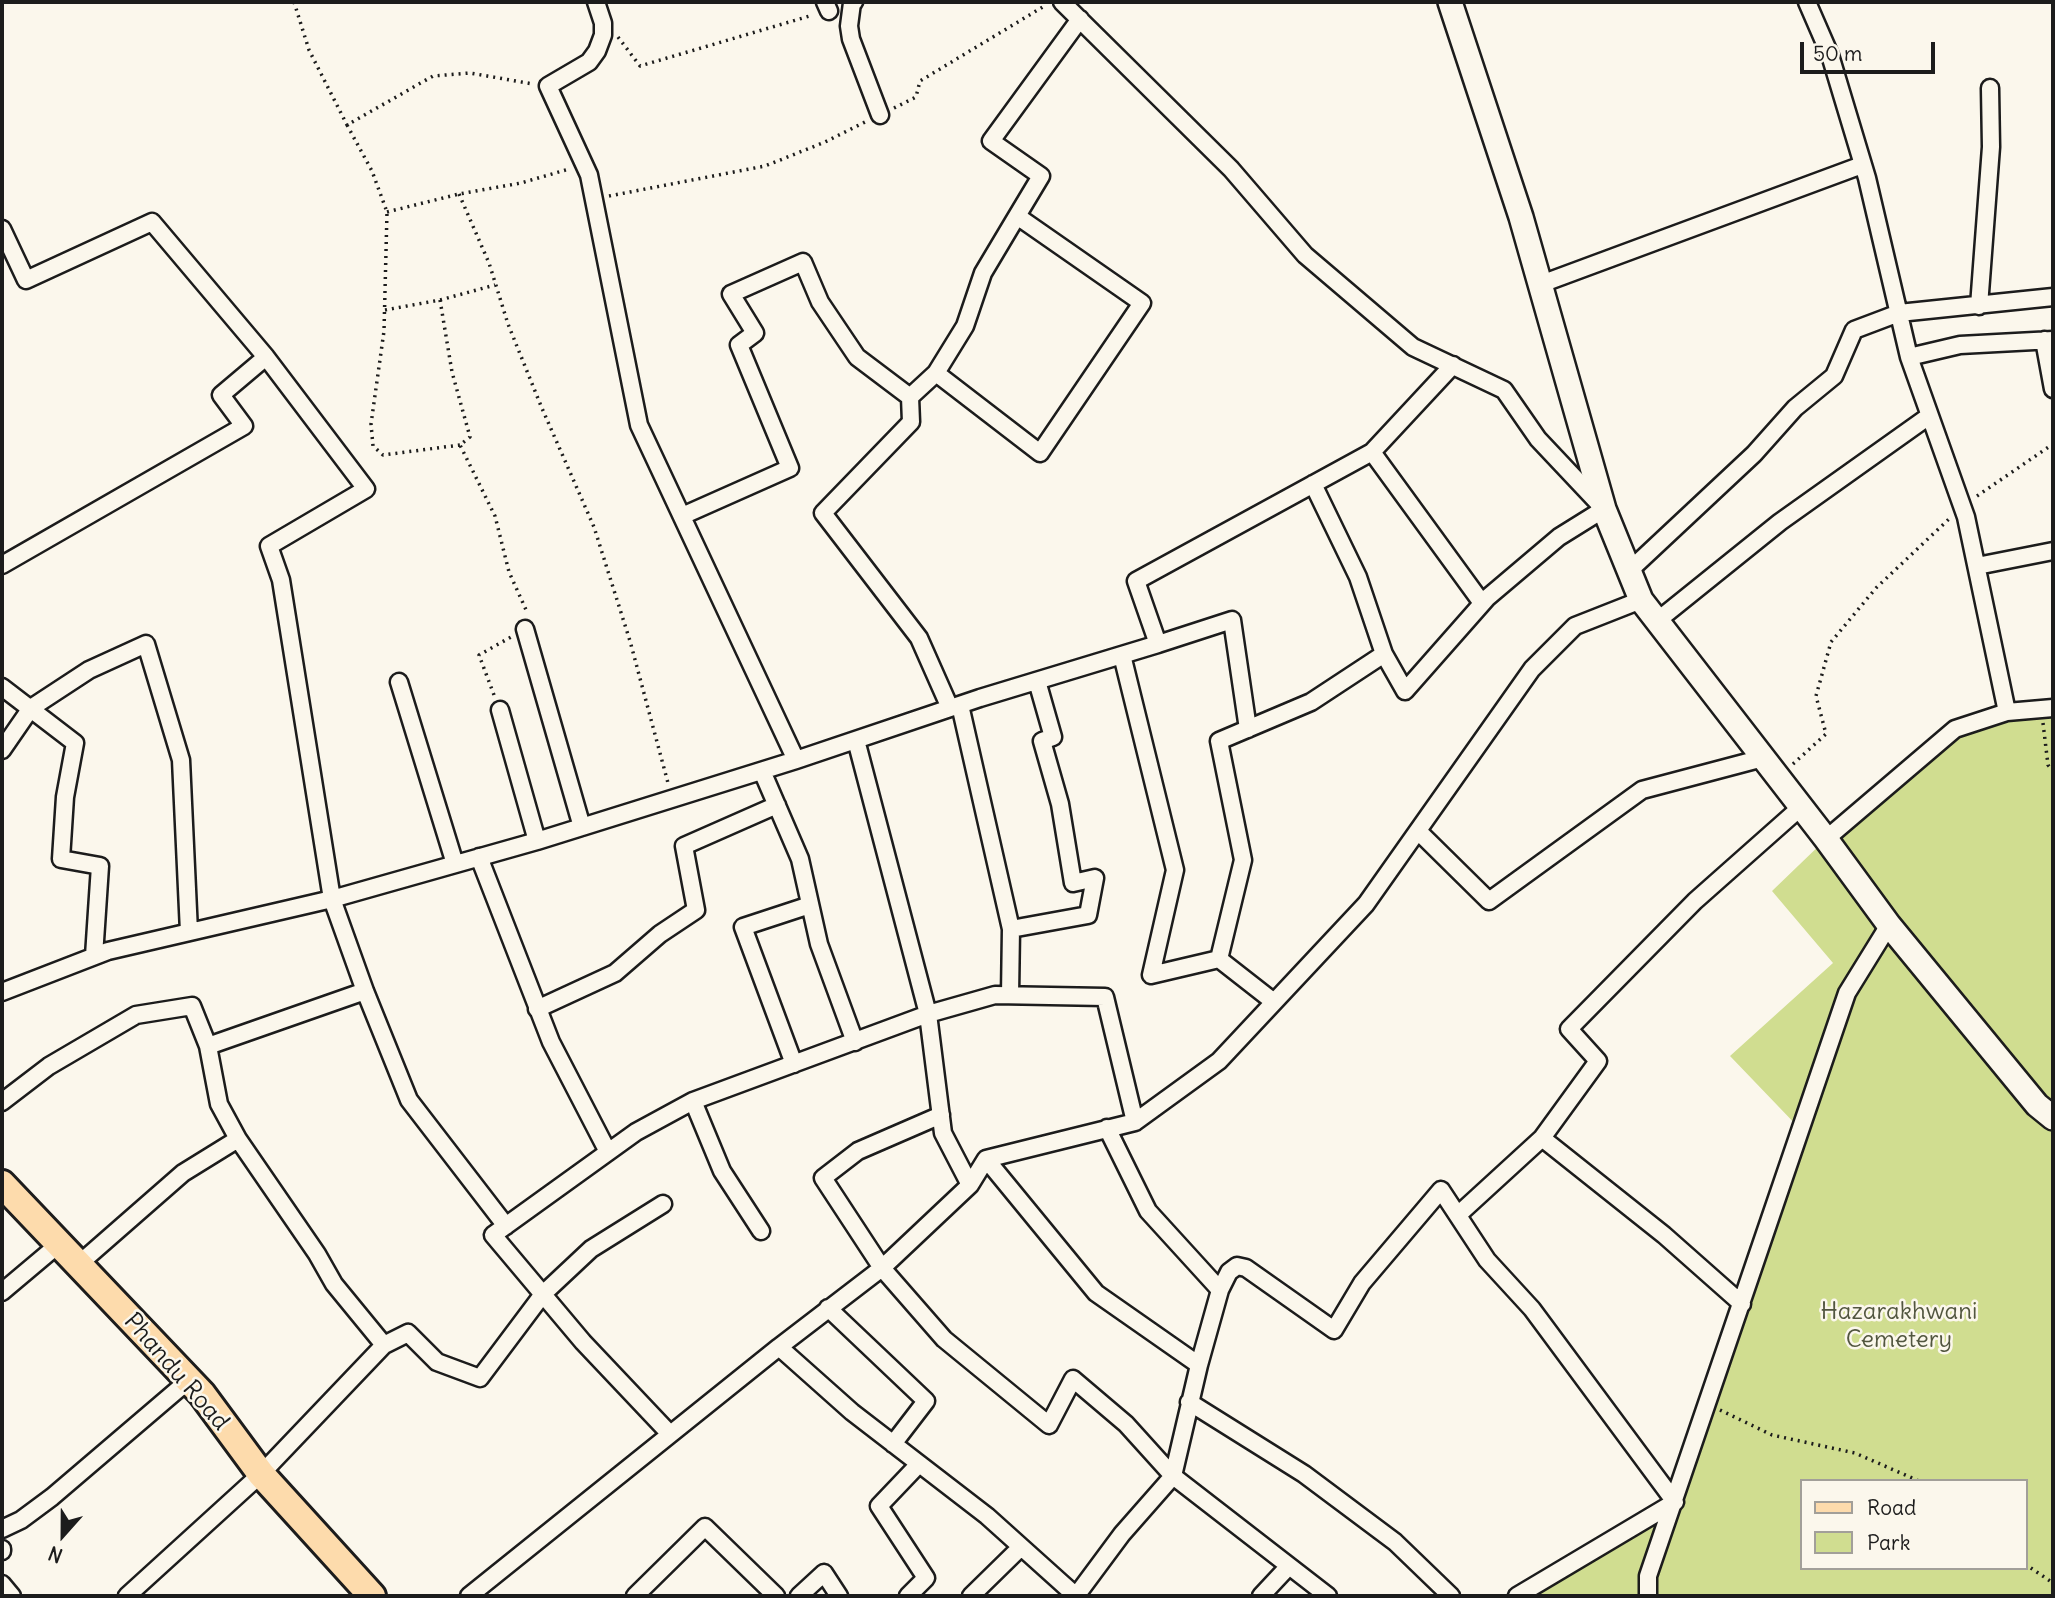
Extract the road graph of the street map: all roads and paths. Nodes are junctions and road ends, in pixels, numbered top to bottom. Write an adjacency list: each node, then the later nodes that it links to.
1 (294, 2): 13 (path)
2 (854, 2): 12 (street)
3 (1051, 2): 12 (path)
4 (1062, 2): 9 (street)
5 (1450, 2): 21 (main road)
6 (1807, 2): 14 (street)
7 (827, 6): 8 (path)
8 (599, 9): 10 (street)
9 (1080, 19): 19 (street); 31 (street)
10 (548, 86): 13 (path); 15 (street)
11 (1990, 88): 25 (street)
12 (880, 115): 17 (path)
13 (347, 125): 18 (path)
14 (1862, 164): 21 (street); 27 (street)
15 (584, 165): 16 (path); 17 (street)
16 (459, 194): 18 (path); 22 (path)
17 (594, 199): 42 (street)
18 (387, 212): 26 (path)
19 (1017, 216): 32 (street); 32 (street)
20 (2, 229): 29 (street)
21 (1541, 284): 41 (main road)
22 (496, 285): 24 (path); 70 (path)
23 (2053, 297): 25 (street)
24 (440, 300): 26 (path); 37 (path)
25 (1979, 306): 27 (street)
26 (385, 310): 37 (path)
27 (1899, 313): 30 (street); 46 (street)
28 (2049, 340): 30 (street); 33 (street)
29 (266, 357): 44 (street); 79 (street)
30 (1909, 357): 35 (street)
31 (1452, 365): 38 (street); 41 (street)
32 (936, 373): 34 (street)
33 (2053, 389)
34 (910, 397): 42 (street); 57 (street)
35 (1929, 416): 40 (street); 49 (street)
36 (2053, 444): 40 (path)
37 (460, 445): 50 (path)
38 (1372, 452): 39 (street); 48 (street)
39 (1313, 484): 51 (street); 53 (street)
40 (1962, 506): 45 (street); 69 (path)
41 (1604, 509): 46 (main road); 48 (street)
42 (682, 516): 66 (street)
43 (2053, 551): 45 (street)
44 (2, 565)
45 (1977, 566): 61 (street)
46 (1629, 571): 47 (main road)
47 (1641, 600): 49 (main road); 74 (street)
48 (1482, 603): 53 (street)
49 (1657, 621): 65 (main road)
50 (525, 629): 60 (path); 73 (street)
51 (1158, 644): 52 (street); 62 (street)
52 (1122, 654): 54 (street); 85 (street)
53 (1384, 654): 62 (street)
54 (1037, 681): 57 (street); 82 (street)
55 (399, 682): 78 (street)
56 (2, 687): 58 (street)
57 (955, 707): 63 (street); 82 (street)
58 (31, 708): 64 (street); 83 (street); 84 (street)
59 (2047, 708): 61 (street); 68 (path)
60 (499, 710): 76 (street)
61 (2007, 712): 75 (street)
62 (1248, 729): 85 (street)
63 (856, 740): 66 (street); 91 (street)
64 (2, 750)
65 (1763, 758): 69 (main road); 74 (street)
66 (796, 760): 67 (street)
67 (762, 771): 70 (street); 71 (street)
68 (2053, 771)
69 (1778, 777): 72 (main road)
70 (672, 799): 73 (street)
71 (777, 805): 80 (street); 90 (street)
72 (1801, 807): 75 (main road); 101 (street)
73 (582, 827): 76 (street)
74 (1418, 831): 89 (street)
75 (1826, 839): 81 (main road)
76 (537, 841): 77 (street)
77 (479, 858): 78 (street); 90 (street)
78 (455, 864): 79 (street)
79 (332, 899): 83 (street); 86 (street)
80 (810, 905): 92 (street); 94 (street)
81 (1889, 925): 98 (main road); 117 (street)
82 (1011, 929): 88 (street)
83 (189, 932): 84 (street)
84 (94, 956): 87 (street)
85 (1219, 959): 89 (street)
86 (365, 991): 93 (street); 109 (street)
87 (2, 992)
88 (1010, 995): 91 (street); 99 (street)
89 (1274, 1002): 99 (street)
90 (537, 1009): 103 (street)
91 (928, 1014): 92 (street); 97 (street)
92 (856, 1042): 94 (street)
93 (208, 1046): 96 (street); 102 (street)
94 (794, 1064): 95 (street)
95 (693, 1101): 103 (street); 110 (street)
96 (2, 1102)
97 (941, 1115): 106 (street); 113 (street)
98 (2053, 1118)
99 (1135, 1122): 100 (street)
100 (1107, 1128): 104 (street); 114 (street)
101 (1542, 1138): 108 (street); 117 (street)
102 (238, 1139): 112 (street); 119 (street)
103 (608, 1152): 109 (street)
104 (986, 1159): 106 (street); 121 (street)
105 (2, 1184): 111 (main road, Phandu Road)
106 (970, 1185): 113 (street)
107 (663, 1204): 116 (street)
108 (1459, 1214): 114 (street); 131 (street)
109 (506, 1226): 116 (street)
110 (761, 1231)
111 (59, 1244): 112 (main road, Phandu Road); 115 (street)
112 (79, 1264): 122 (main road, Phandu Road)
113 (881, 1268): 118 (street); 129 (street)
114 (1220, 1290): 121 (street)
115 (2, 1292)
116 (542, 1294): 119 (street); 125 (street)
117 (1742, 1304): 124 (street)
118 (828, 1308): 120 (street); 126 (street)
119 (383, 1345): 128 (street)
120 (779, 1347): 125 (street); 126 (street)
121 (1199, 1365): 123 (street)
122 (189, 1380): 128 (main road, Phandu Road); 132 (street)
123 (1189, 1402): 129 (street); 150 (street)
124 (1708, 1405): 130 (path); 131 (street)
125 (670, 1434): 141 (street)
126 (893, 1444): 127 (street)
127 (919, 1464): 133 (street); 146 (street)
128 (261, 1474): 139 (street); 140 (main road, Phandu Road)
129 (1174, 1476): 133 (street); 135 (street)
130 (1914, 1479)
131 (1675, 1502): 151 (street); 152 (street)
132 (2, 1529)
133 (1021, 1547): 147 (street)
134 (2027, 1565): 136 (path)
135 (1289, 1566): 148 (street); 149 (street)
136 (2053, 1583)
137 (2, 1584): 138 (street)
138 (12, 1596)
139 (127, 1596)
140 (372, 1596)
141 (469, 1596)
142 (635, 1596): 143 (street)
143 (776, 1596)
144 (799, 1596): 145 (street)
145 (839, 1596)
146 (908, 1596)
147 (971, 1596)
148 (1261, 1596)
149 (1328, 1596)
150 (1451, 1596)
151 (1517, 1596)
152 (1648, 1596)

